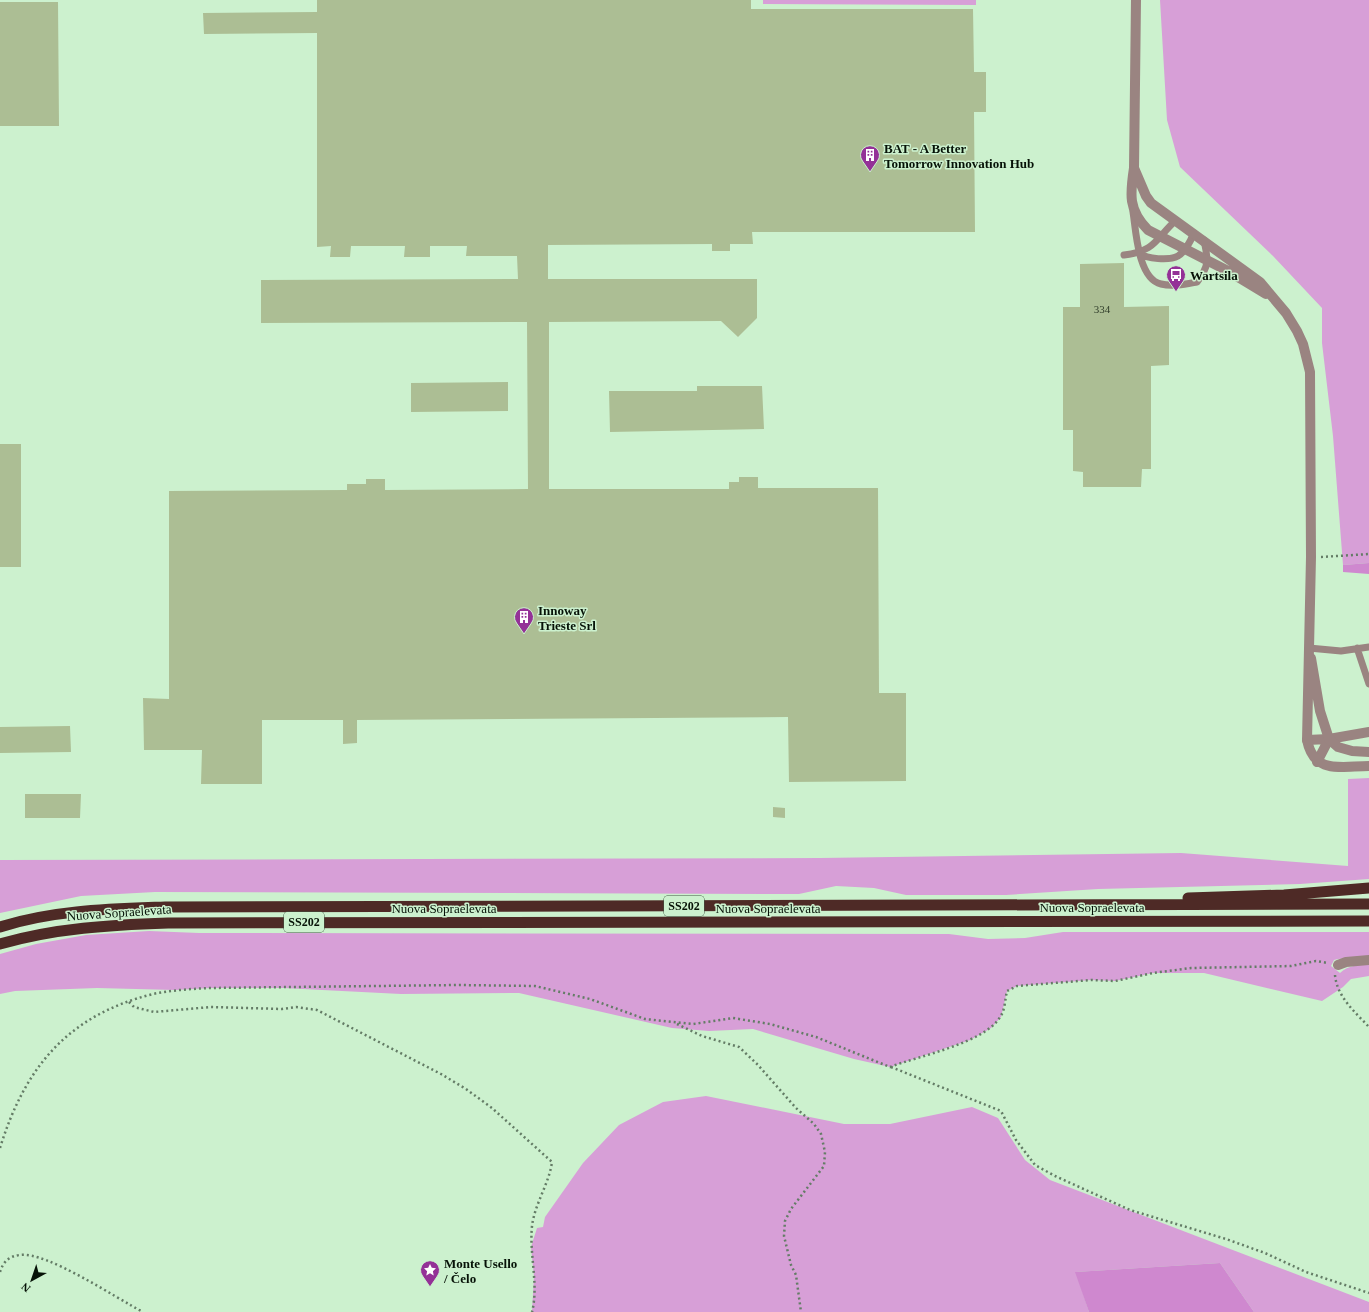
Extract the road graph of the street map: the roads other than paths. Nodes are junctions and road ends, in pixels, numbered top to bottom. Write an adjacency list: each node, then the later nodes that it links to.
1 (1136, 0): 2 (street)
2 (1134, 168): 3 (street); 4 (street)
3 (1133, 210): 6 (street); 9 (lane)
4 (1175, 221): 5 (street); 6 (lane)
5 (1194, 233): 7 (street); 8 (lane)
6 (1162, 236): 8 (street); 9 (lane)
7 (1204, 240): 11 (lane); 12 (street)
8 (1185, 248): 9 (lane); 11 (street)
9 (1139, 253): 10 (lane); 11 (lane)
10 (1124, 255)
11 (1208, 260): 12 (street)
12 (1270, 296): 14 (street)
13 (1369, 647): 15 (lane)
14 (1309, 648): 15 (lane); 18 (street); 19 (street)
15 (1357, 648): 16 (lane)
16 (1369, 684)
17 (1369, 732): 18 (street)
18 (1329, 739): 19 (street); 20 (street); 21 (street)
19 (1307, 740): 21 (street)
20 (1369, 752)
21 (1317, 762): 22 (street)
22 (1369, 766)
23 (1369, 888): 25 (highway)
24 (1369, 904): 25 (highway, Nuova Sopraelevata / SS202)
25 (1059, 905): 27 (highway, Nuova Sopraelevata / SS202)
26 (1369, 921): 28 (highway, Nuova Sopraelevata / SS202)
27 (0, 927)
28 (0, 944)
29 (1369, 960): 30 (street)
30 (1338, 965)

